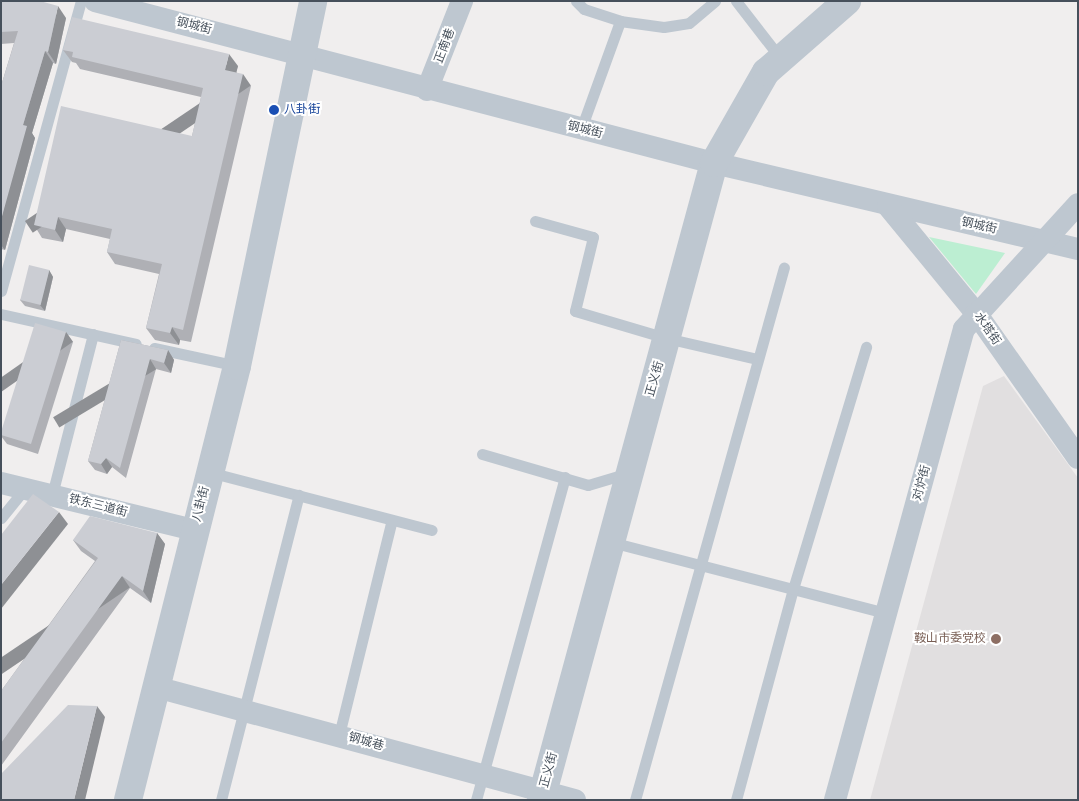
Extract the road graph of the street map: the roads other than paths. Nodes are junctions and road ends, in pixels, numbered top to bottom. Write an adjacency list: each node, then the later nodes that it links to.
1 (81, 1): 21 (lane)
2 (95, 1): 10 (street, 钢城街)
3 (313, 1): 10 (street, 八卦街)
4 (462, 1): 12 (street, 正南巷)
5 (576, 1): 9 (lane)
6 (715, 1): 9 (lane)
7 (736, 1): 11 (lane)
8 (847, 1): 11 (street, 正义街)
9 (620, 21): 13 (lane)
10 (304, 55): 12 (street, 钢城街); 28 (street, 八卦街)
11 (781, 59): 14 (street, 正义街)
12 (428, 90): 13 (street, 钢城街)
13 (582, 129): 14 (street, 钢城街)
14 (714, 163): 16 (street, 钢城街); 25 (street, 正义街)
15 (1078, 204): 18 (street, 对炉街)
16 (888, 206): 18 (street, 钢城街); 22 (street, 水塔街)
17 (535, 221): 25 (lane)
18 (1045, 241): 19 (street, 钢城街); 22 (street, 对炉街)
19 (1078, 249)
20 (784, 267): 27 (lane)
21 (1, 291)
22 (976, 313): 30 (street, 水塔街); 45 (street, 对炉街)
23 (1, 314): 24 (lane)
24 (93, 334): 28 (lane); 36 (lane)
25 (666, 338): 27 (lane); 32 (street, 正义街)
26 (866, 348): 44 (lane)
27 (758, 359): 43 (lane)
28 (237, 366): 31 (street, 八卦街)
29 (482, 454): 33 (lane)
30 (1078, 458)
31 (209, 472): 37 (lane); 40 (street, 八卦街)
32 (628, 473): 33 (lane); 42 (street, 正义街)
33 (565, 477): 49 (lane)
34 (1, 483): 35 (street, 铁东三道街)
35 (25, 488): 36 (street, 铁东三道街); 38 (lane)
36 (52, 495): 40 (street, 铁东三道街)
37 (300, 495): 39 (lane); 47 (lane)
38 (1, 518)
39 (392, 520): 41 (lane); 48 (lane)
40 (194, 530): 46 (street, 八卦街)
41 (432, 530)
42 (611, 542): 43 (lane); 50 (street, 正义街)
43 (701, 566): 44 (lane); 55 (lane)
44 (793, 589): 45 (lane); 56 (lane)
45 (886, 613): 57 (street, 对炉街)
46 (156, 687): 47 (street, 钢城巷); 51 (street, 八卦街)
47 (244, 709): 48 (street, 钢城巷); 52 (lane)
48 (339, 735): 49 (street, 钢城巷)
49 (482, 776): 50 (street, 钢城巷); 53 (lane)
50 (542, 796): 54 (street, 钢城巷)
51 (128, 800)
52 (221, 800)
53 (476, 800)
54 (575, 800)
55 (635, 800)
56 (736, 800)
57 (835, 800)

